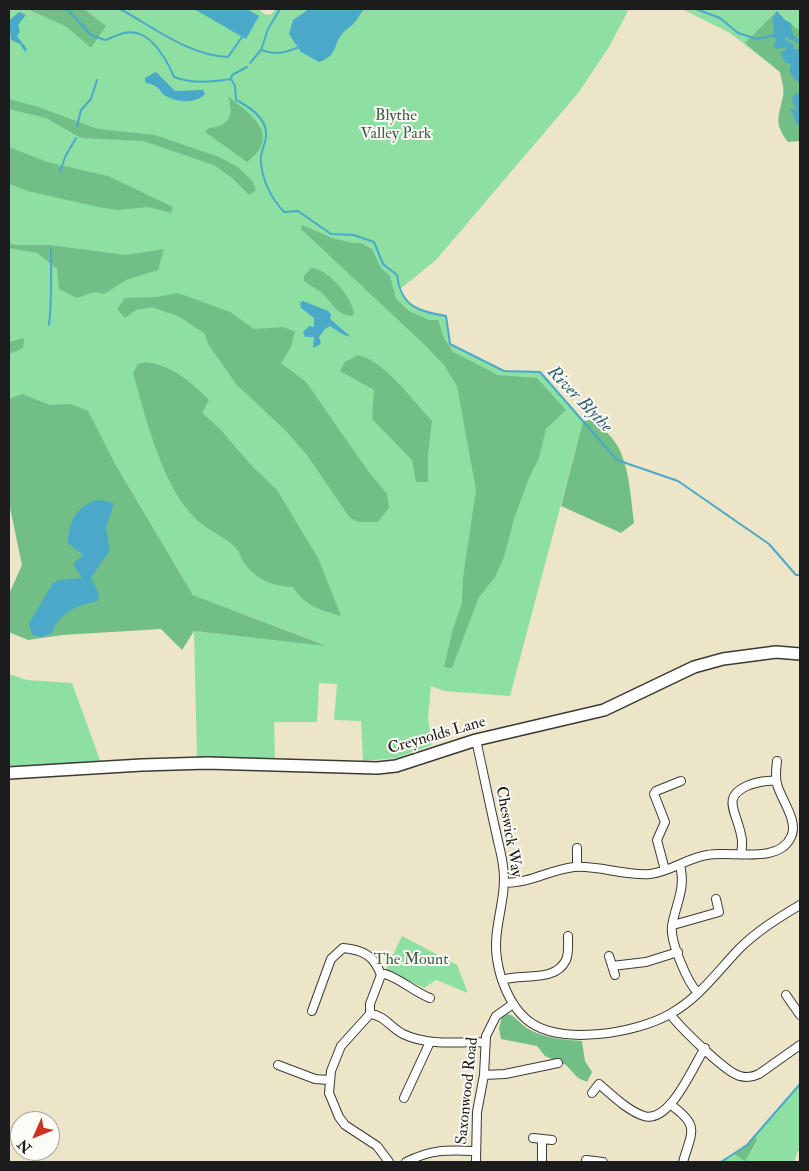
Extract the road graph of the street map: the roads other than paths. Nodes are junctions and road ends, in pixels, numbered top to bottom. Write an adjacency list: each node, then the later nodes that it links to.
1 (800, 654): 2 (street, Creynolds Lane)
2 (476, 740): 4 (street, Creynolds Lane); 12 (street, Cheswick Way)
3 (777, 761): 6 (street)
4 (9, 774)
5 (680, 781): 11 (street)
6 (776, 781): 8 (street); 8 (street)
7 (577, 848): 10 (street)
8 (741, 854): 9 (street)
9 (680, 866): 11 (street); 15 (street)
10 (577, 867): 11 (street); 12 (street)
11 (665, 870)
12 (505, 883): 22 (street, Cheswick Way)
13 (716, 899): 15 (street)
14 (800, 905): 23 (street, Cheswick Way)
15 (672, 925): 17 (street)
16 (568, 936): 22 (street)
17 (678, 952): 19 (street); 23 (street)
18 (609, 956): 19 (street)
19 (612, 966): 21 (street)
20 (381, 975): 25 (street); 27 (street); 28 (street)
21 (615, 975)
22 (502, 980): 26 (street, Cheswick Way)
23 (698, 993): 29 (street, Cheswick Way)
24 (786, 995): 30 (street)
25 (430, 998)
26 (513, 1004): 29 (street, Cheswick Way); 32 (street, Saxonwood Road)
27 (312, 1011)
28 (370, 1014): 31 (street); 38 (street)
29 (670, 1014): 34 (street)
30 (800, 1015)
31 (430, 1042): 32 (street); 40 (street)
32 (485, 1042): 37 (street, Saxonwood Road)
33 (800, 1044): 34 (street)
34 (705, 1048): 41 (street)
35 (558, 1063): 37 (street)
36 (278, 1065): 38 (street)
37 (484, 1075): 45 (street, Saxonwood Road)
38 (329, 1080): 47 (street)
39 (592, 1093): 41 (street)
40 (404, 1098)
41 (671, 1105): 52 (street)
42 (533, 1138): 43 (street)
43 (542, 1139): 44 (street); 50 (street)
44 (552, 1140)
45 (475, 1151): 48 (street); 49 (street, Saxonwood Road)
46 (586, 1160): 51 (street)
47 (389, 1162)
48 (406, 1162)
49 (476, 1162)
50 (542, 1162)
51 (603, 1162)
52 (683, 1162)

